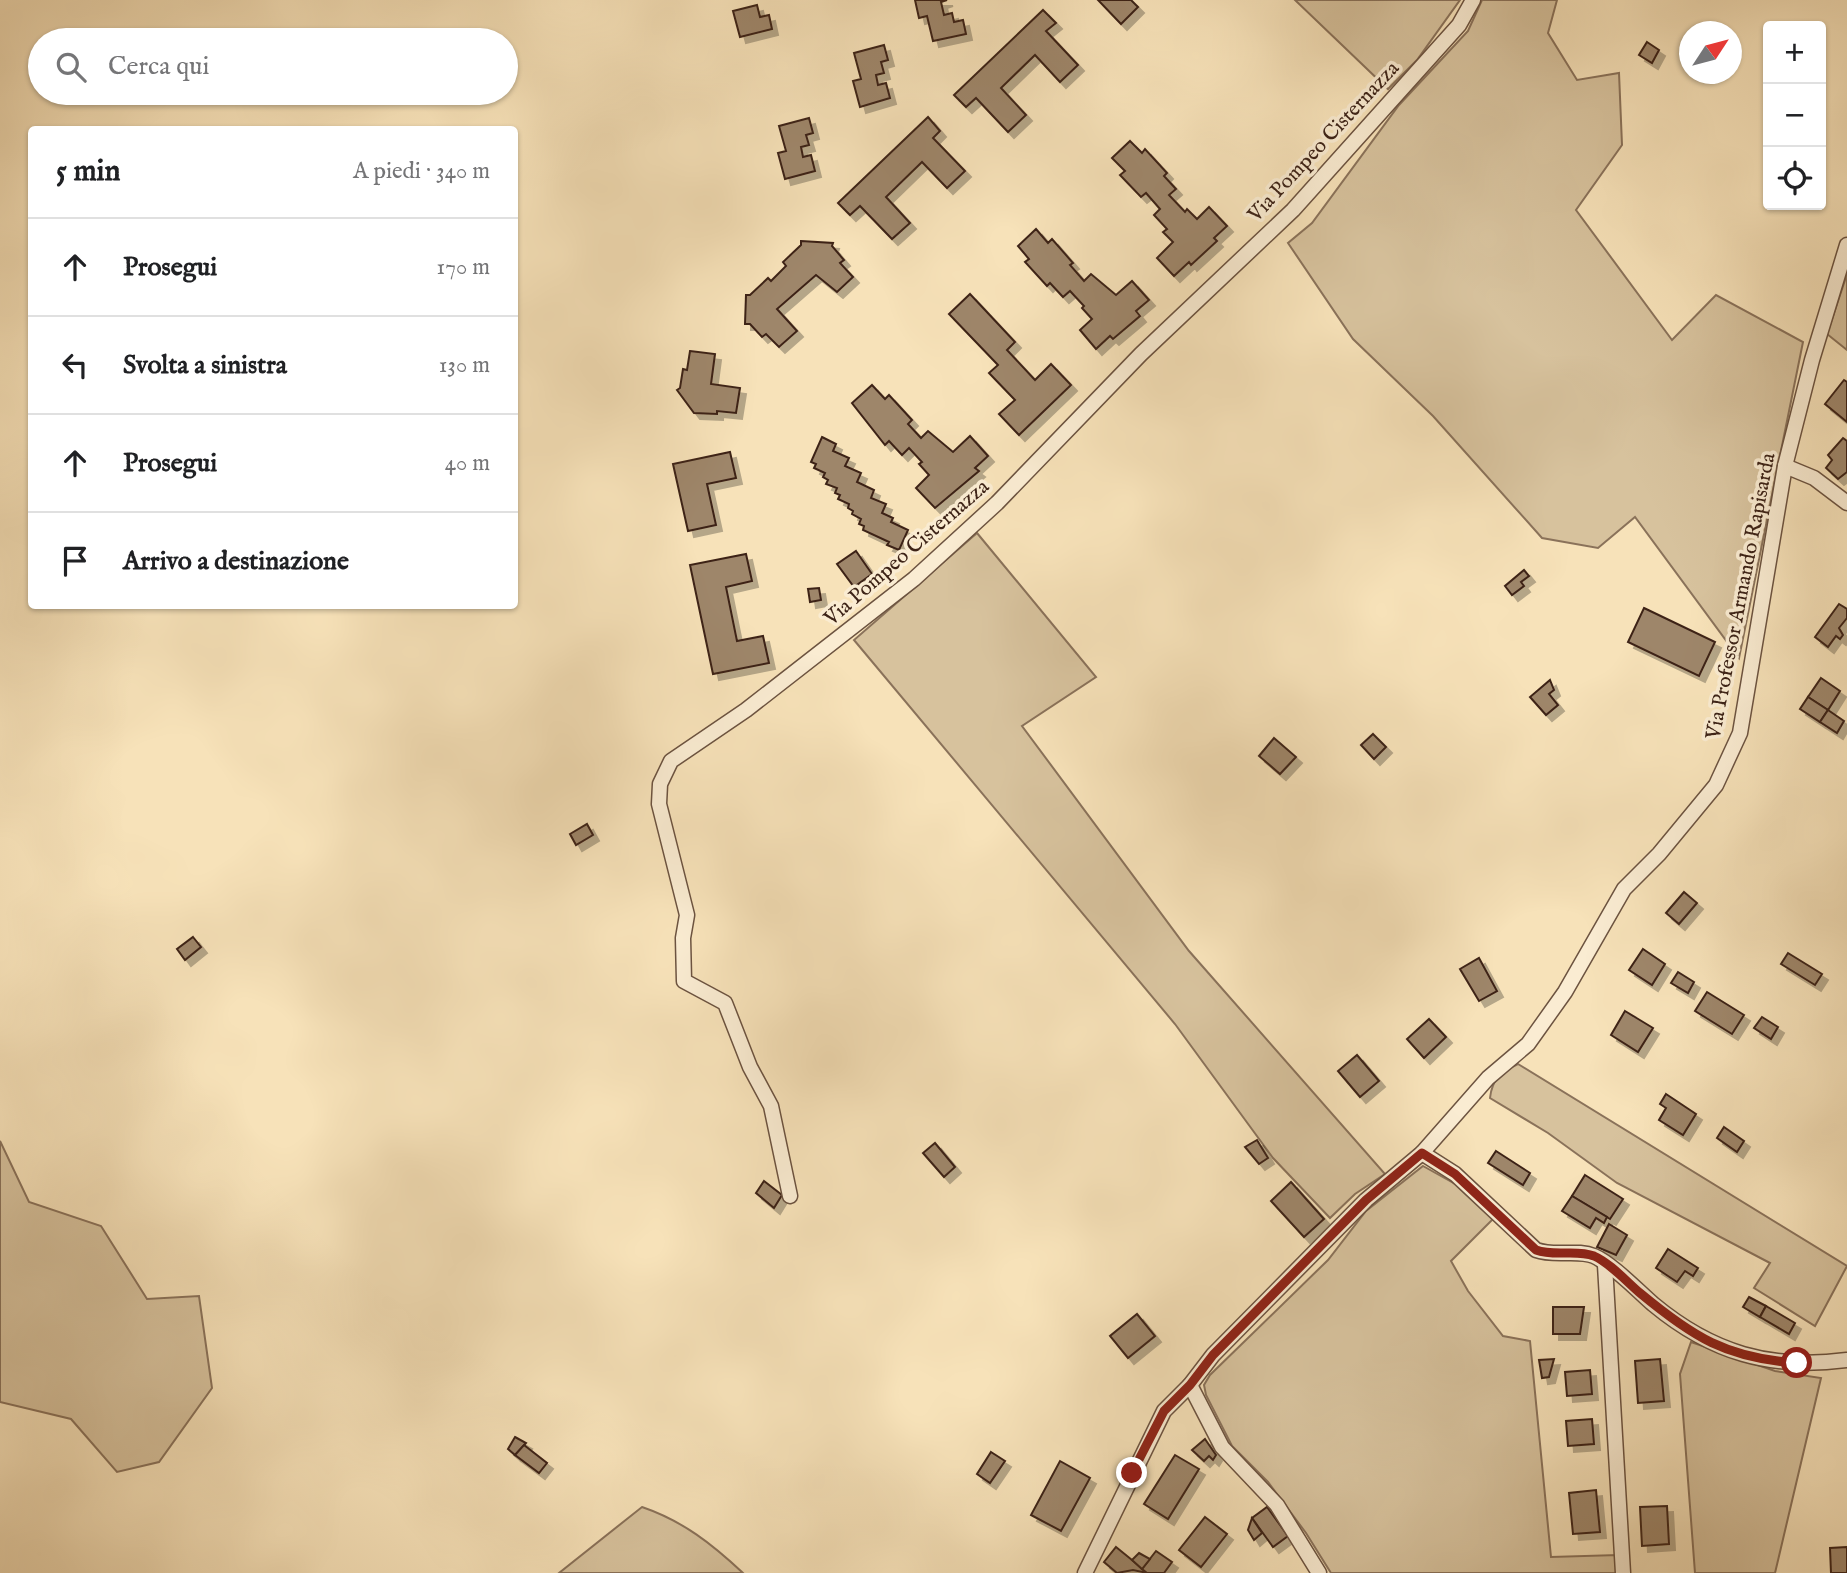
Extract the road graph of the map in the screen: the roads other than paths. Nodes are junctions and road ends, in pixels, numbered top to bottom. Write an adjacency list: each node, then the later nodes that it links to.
1 (1473, 0): 6 (street, Via Pompeo Cisternazza)
2 (1847, 245): 3 (street, Via Professor Armando Rapisarda)
3 (1785, 466): 4 (street); 5 (street, Via Professor Armando Rapisarda)
4 (1847, 503)
5 (1422, 1153): 7 (street); 9 (street, Via Professor Armando Rapisarda)
6 (790, 1196)
7 (1605, 1265): 8 (street); 12 (street)
8 (1847, 1360)
9 (1190, 1385): 10 (street, Via Professor Armando Rapisarda); 11 (street)
10 (1085, 1573)
11 (1319, 1573)
12 (1623, 1573)

